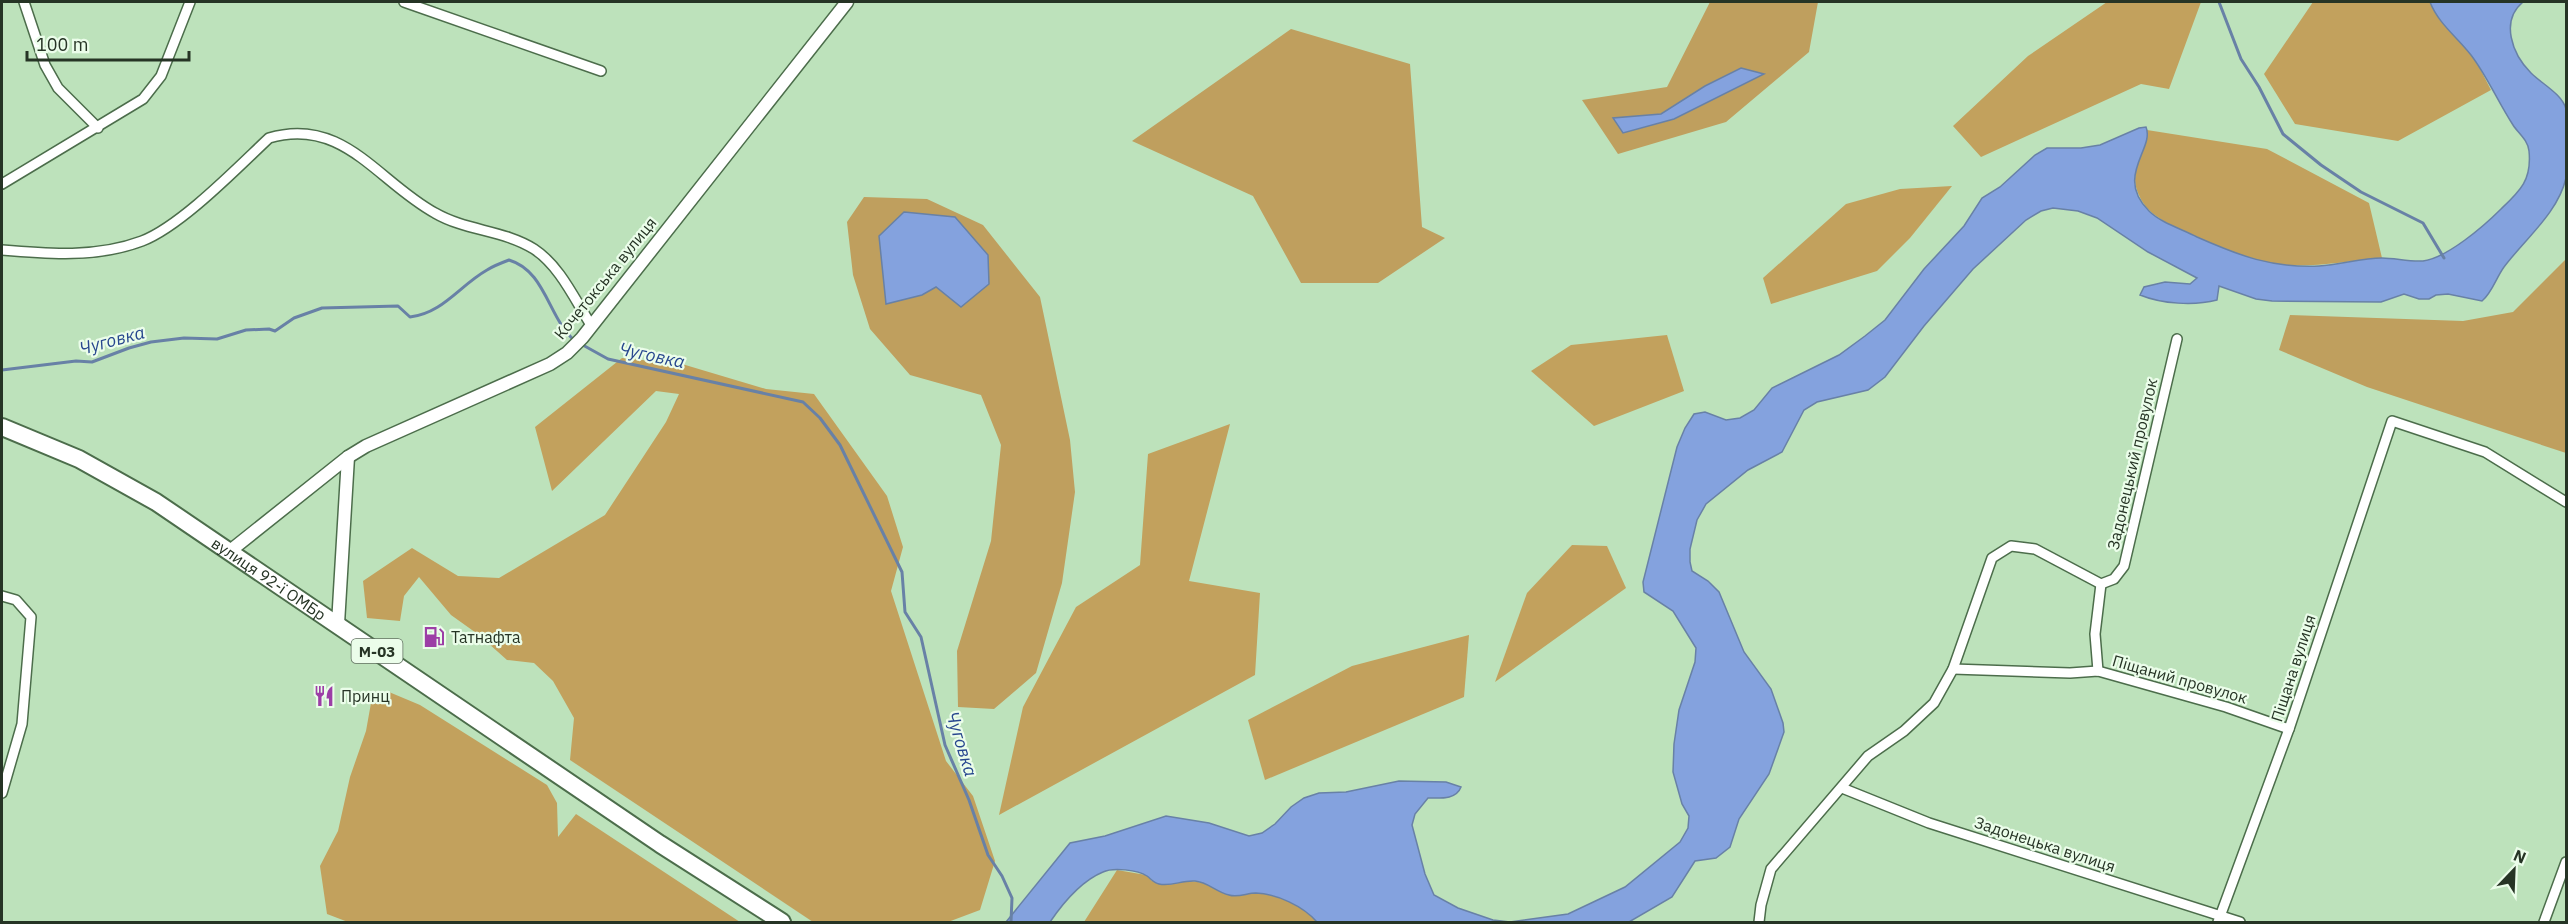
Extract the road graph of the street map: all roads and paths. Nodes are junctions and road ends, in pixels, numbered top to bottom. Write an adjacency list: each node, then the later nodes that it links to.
1 (24, 2): 6 (street)
2 (190, 2): 6 (street)
3 (404, 2): 5 (street)
4 (847, 2): 9 (main road, Кочетокська вулиця)
5 (601, 71)
6 (98, 128): 7 (street)
7 (2, 184)
8 (2, 250): 9 (street)
9 (591, 325): 12 (main road, Кочетокська вулиця)
10 (2177, 339): 15 (street, Задонецький провулок)
11 (2, 428): 14 (highway, вулиця 92-ї ОМБр / М-03)
12 (348, 457): 14 (main road, Кочетокська вулиця); 17 (main road)
13 (2566, 502): 20 (street, Піщана вулиця)
14 (230, 551): 17 (highway, вулиця 92-ї ОМБр / М-03)
15 (2101, 584): 18 (street); 19 (street)
16 (2, 596): 22 (street)
17 (338, 624): 25 (highway, вулиця 92-ї ОМБр / М-03)
18 (1953, 669): 19 (street, Піщаний провулок); 21 (street)
19 (2098, 671): 20 (street, Піщаний провулок)
20 (2289, 729): 24 (street, Піщана вулиця)
21 (1842, 788): 24 (street, Задонецька вулиця); 26 (street)
22 (2, 793)
23 (2566, 862): 28 (street)
24 (2219, 920): 27 (street, Задонецька вулиця)
25 (782, 922)
26 (1759, 922)
27 (2240, 922)
28 (2544, 922)

